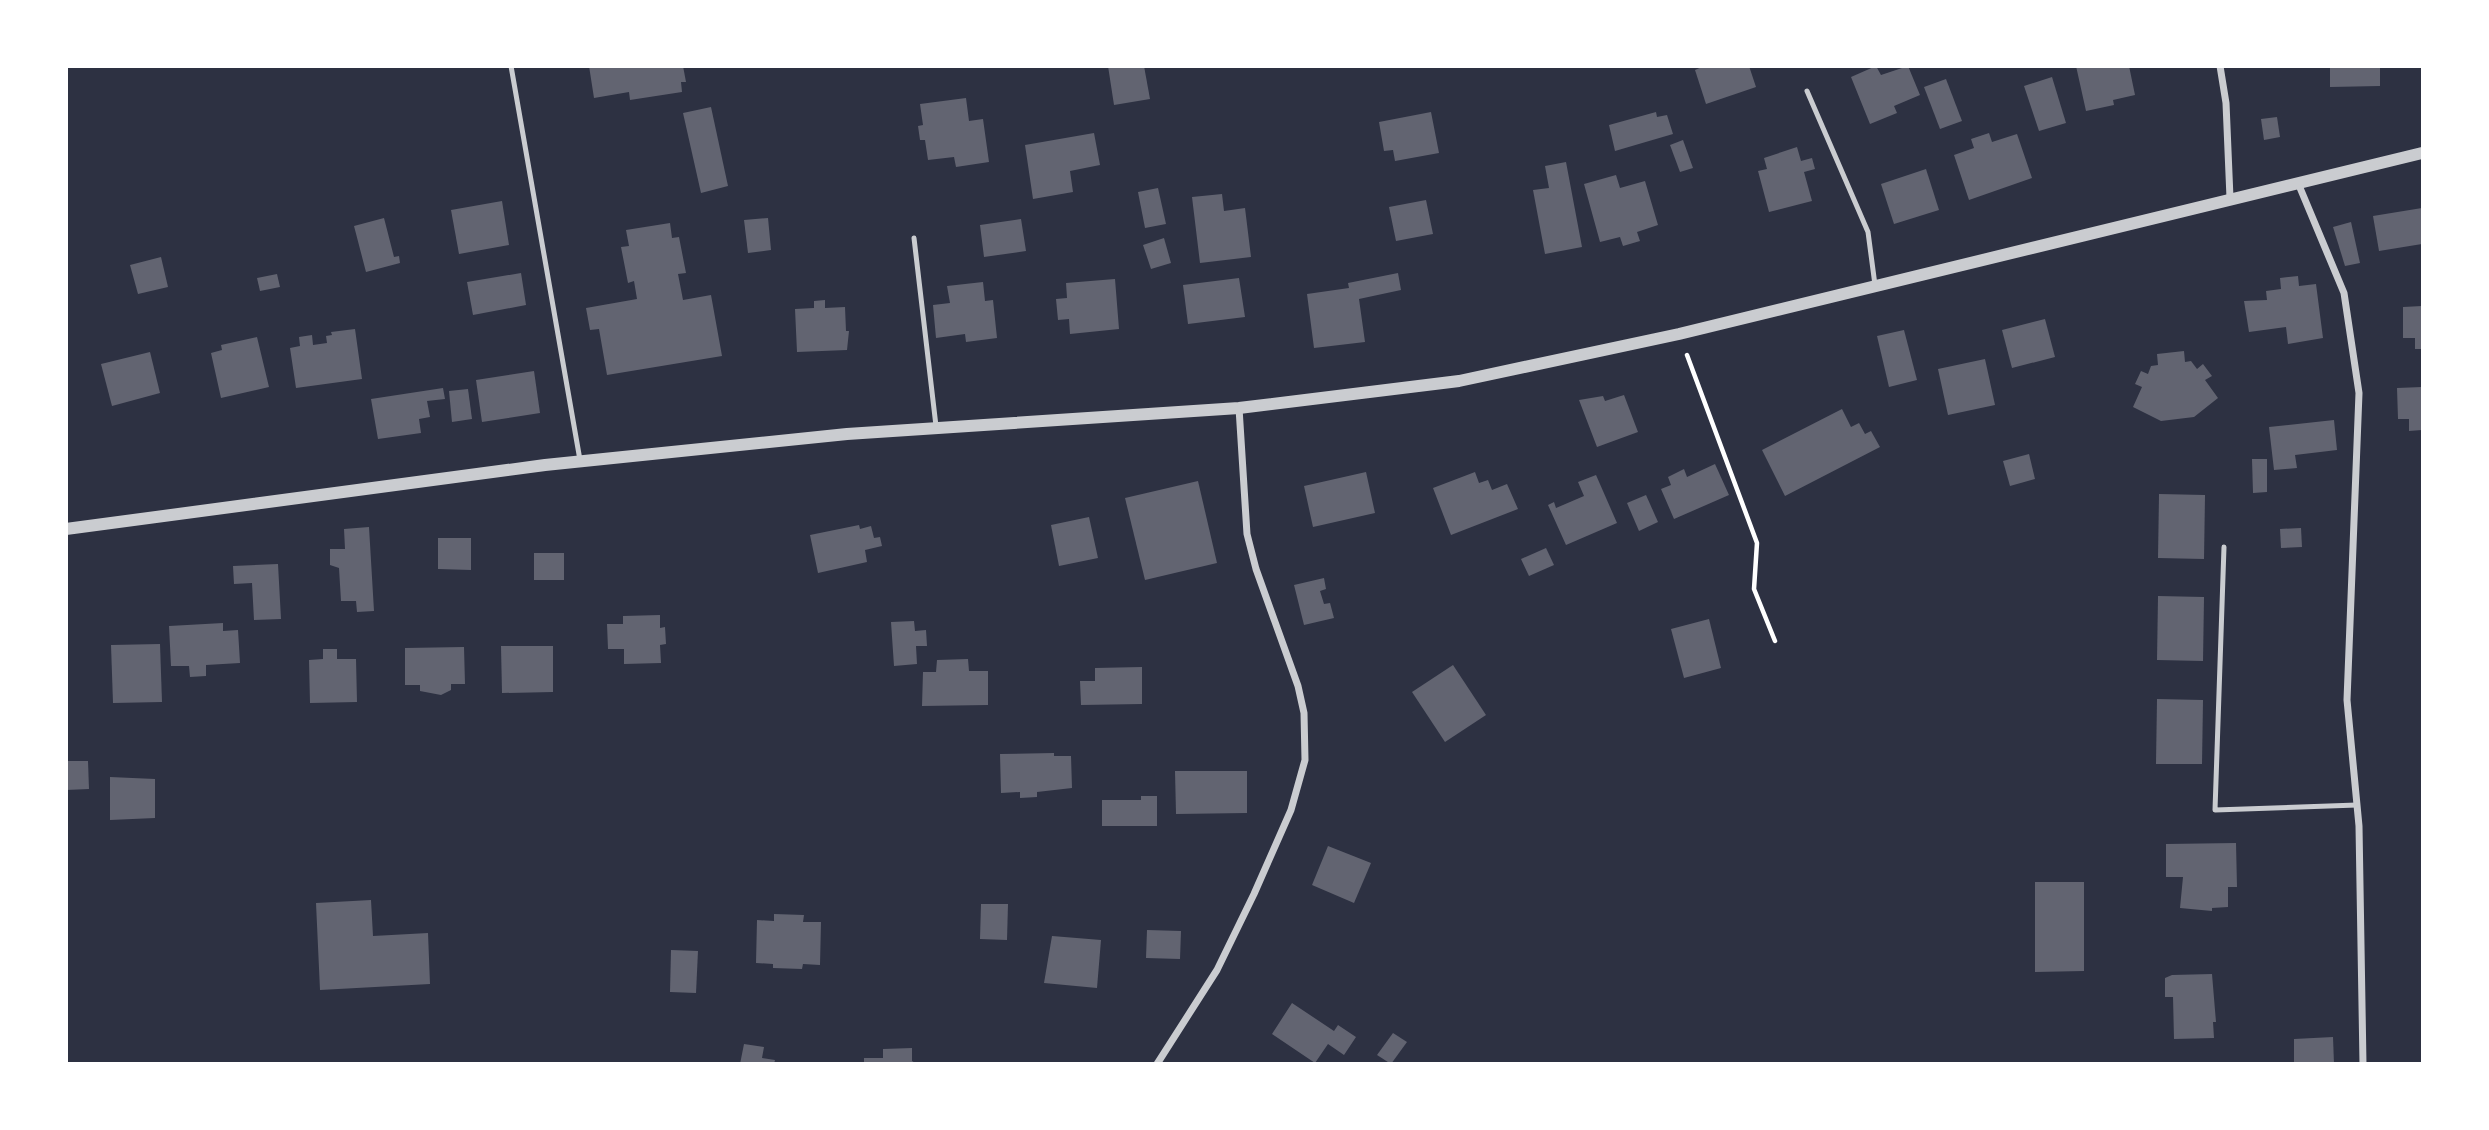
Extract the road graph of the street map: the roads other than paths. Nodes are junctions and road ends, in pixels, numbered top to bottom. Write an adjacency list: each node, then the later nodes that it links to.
1 (511, 66): 11 (lane)
2 (2220, 66): 6 (street)
3 (1807, 91): 8 (lane)
4 (2423, 153): 5 (street)
5 (2297, 182): 6 (street); 14 (street)
6 (2230, 198): 8 (street)
7 (914, 238): 10 (lane)
8 (1875, 286): 9 (street)
9 (1239, 408): 10 (street); 15 (street)
10 (937, 428): 11 (street)
11 (581, 462): 12 (street)
12 (66, 529)
13 (2224, 547): 14 (lane)
14 (2357, 805): 16 (street)
15 (1157, 1063)
16 (2363, 1063)

